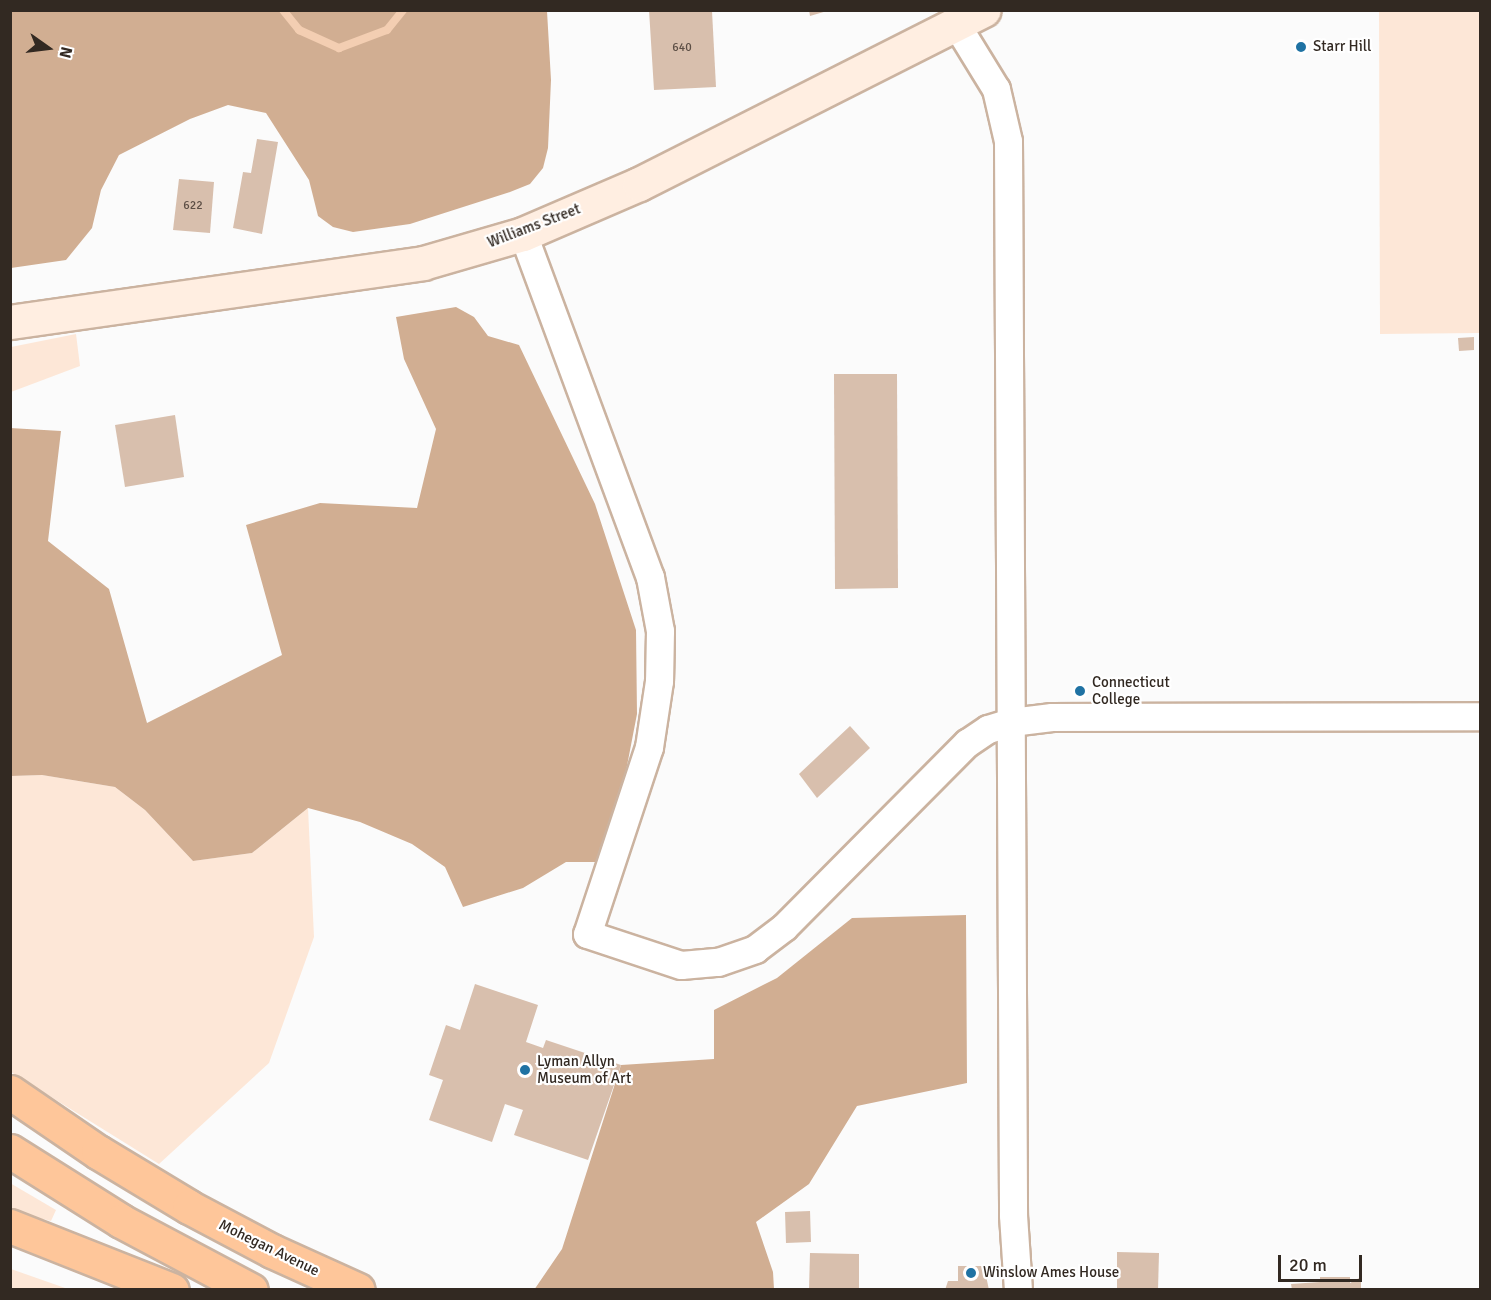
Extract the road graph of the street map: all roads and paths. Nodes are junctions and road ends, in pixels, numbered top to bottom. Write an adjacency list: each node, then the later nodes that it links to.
1 (970, 17): 2 (street, Williams Street); 5 (street)
2 (524, 234): 3 (street, Williams Street); 5 (street)
3 (10, 322)
4 (1480, 716): 5 (street)
5 (1011, 722): 12 (street)
6 (10, 1092): 11 (highway, Mohegan Avenue)
7 (10, 1151): 10 (highway)
8 (10, 1226): 9 (highway)
9 (172, 1290)
10 (251, 1290)
11 (358, 1290)
12 (1018, 1290)

